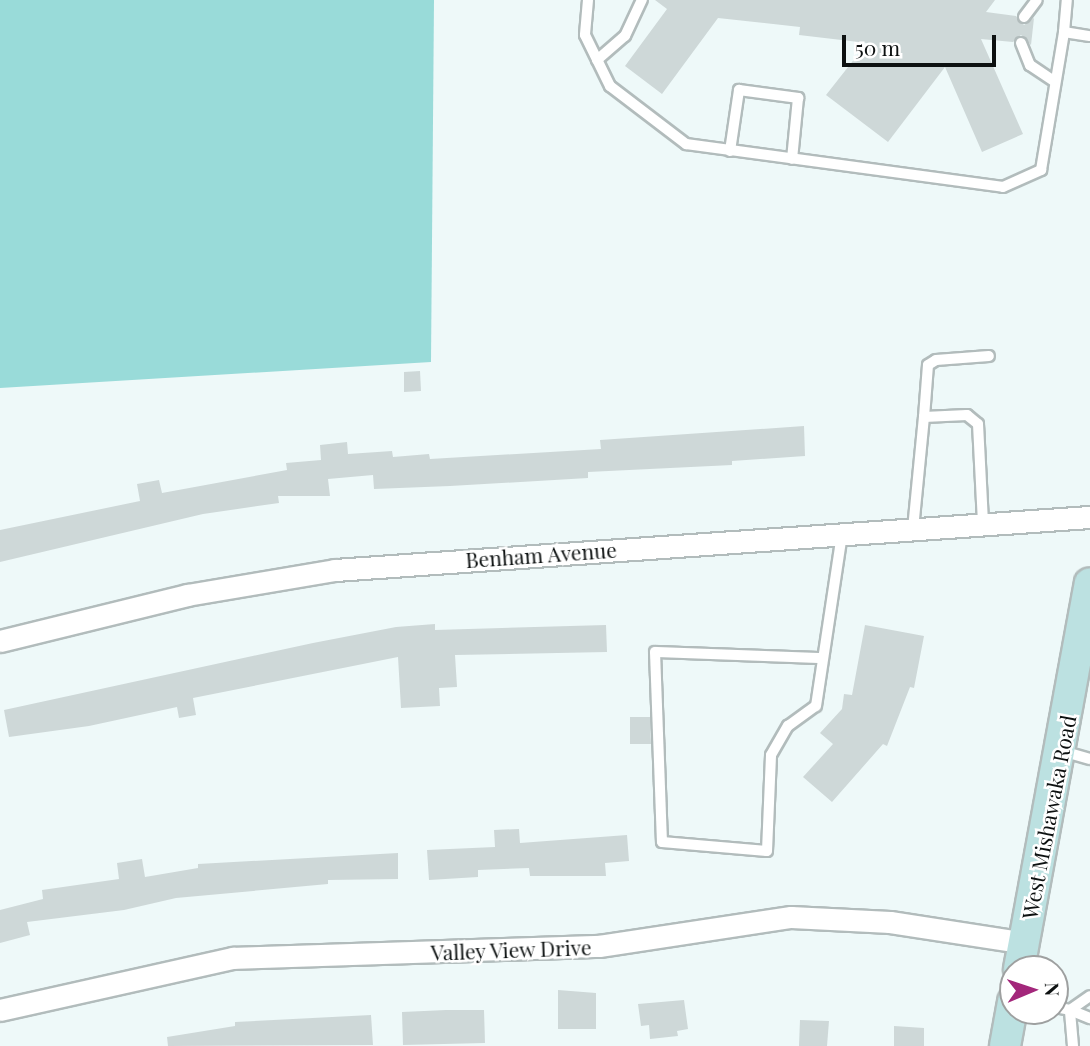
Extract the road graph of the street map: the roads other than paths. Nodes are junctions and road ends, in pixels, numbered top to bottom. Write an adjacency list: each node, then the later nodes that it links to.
1 (588, 0): 9 (lane)
2 (642, 0): 9 (lane)
3 (1037, 0): 5 (lane)
4 (1067, 0): 6 (lane)
5 (1024, 17)
6 (1064, 32): 7 (lane); 10 (lane)
7 (1090, 36)
8 (1021, 43): 10 (lane)
9 (597, 60): 11 (lane)
10 (1054, 81): 12 (lane)
11 (730, 151): 12 (lane); 12 (lane)
12 (792, 159)
13 (989, 356): 14 (lane)
14 (924, 417): 16 (lane); 17 (lane)
15 (1090, 517): 16 (street, Benham Avenue)
16 (983, 524): 17 (street, Benham Avenue)
17 (913, 529): 18 (street, Benham Avenue)
18 (842, 534): 20 (street, Benham Avenue); 21 (lane)
19 (1090, 583): 22 (main road, West Mishawaka Road)
20 (0, 641)
21 (820, 658): 21 (lane)
22 (1061, 751): 23 (lane); 25 (main road, West Mishawaka Road)
23 (1090, 760)
24 (1018, 955): 27 (street, Valley View Drive)
25 (1022, 955)
26 (1090, 996): 28 (lane)
27 (0, 1010)
28 (1070, 1010): 29 (lane); 32 (lane)
29 (1090, 1018)
30 (1008, 1025): 31 (main road)
31 (1004, 1046)
32 (1073, 1046)

